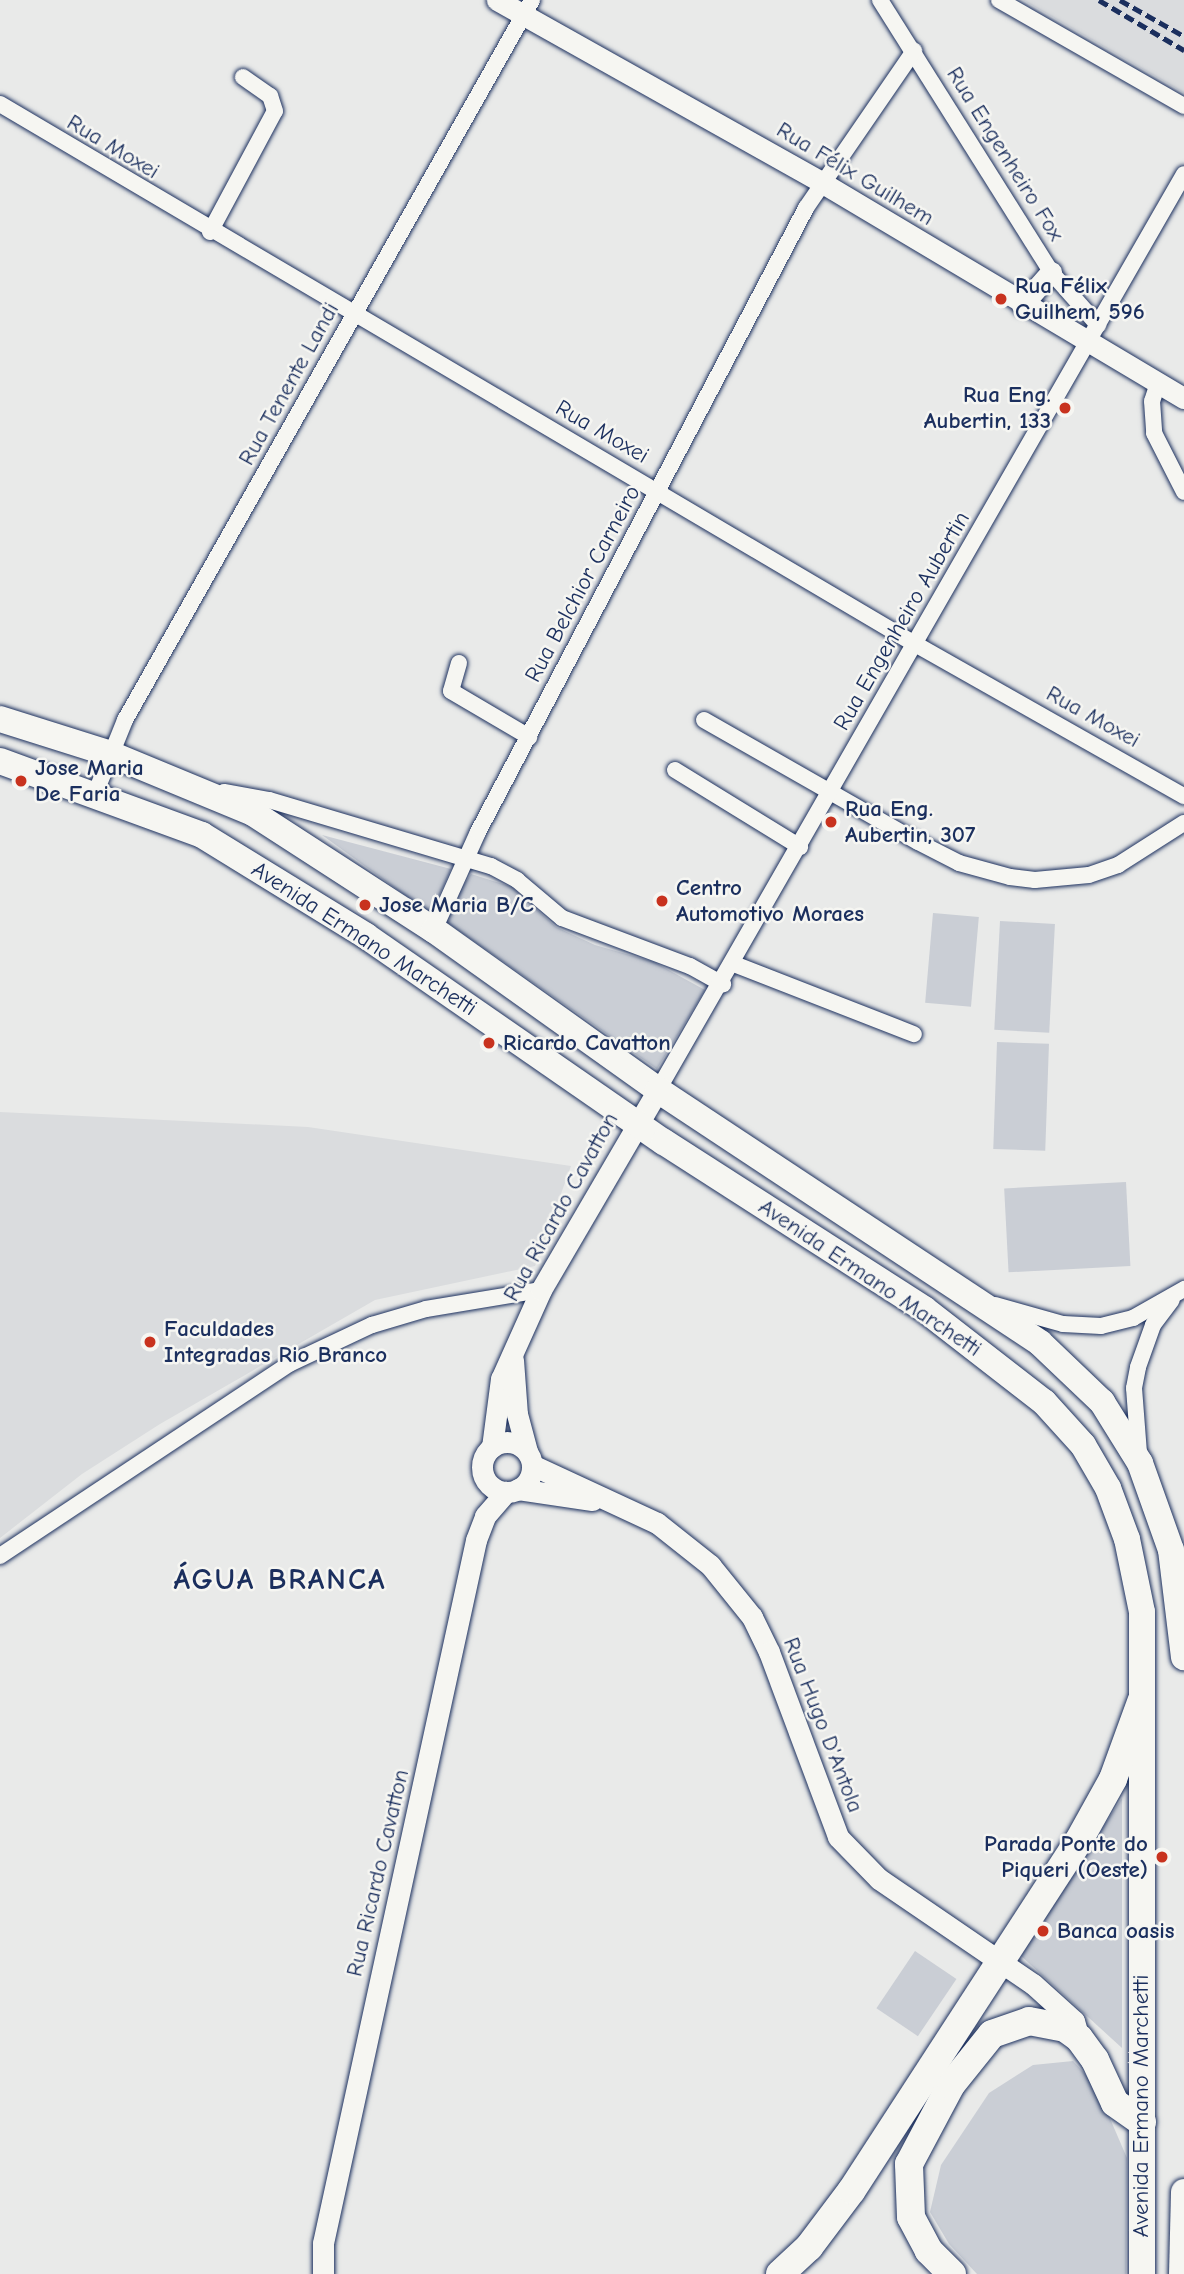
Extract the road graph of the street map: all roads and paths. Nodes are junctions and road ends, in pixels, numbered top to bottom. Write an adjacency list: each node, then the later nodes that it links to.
1 (497, 0): 4 (street, Rua Félix Guilhem)
2 (880, 0): 5 (street, Rua Engenheiro Fox)
3 (999, 0): 8 (street)
4 (527, 7): 10 (street, Rua Félix Guilhem); 14 (street, Rua Tenente Landi)
5 (914, 51): 10 (street, Rua Belchior Carneiro); 12 (street, Rua Engenheiro Fox)
6 (243, 77): 11 (street)
7 (0, 104): 11 (street, Rua Moxei)
8 (1184, 106)
9 (1184, 174): 15 (street, Rua Engenheiro Aubertin)
10 (821, 182): 13 (street, Rua Félix Guilhem); 19 (street, Rua Belchior Carneiro)
11 (210, 232): 14 (street, Rua Moxei)
12 (1051, 272): 13 (street); 15 (street, Rua Engenheiro Fox)
13 (1022, 305): 16 (street, Rua Félix Guilhem)
14 (354, 316): 19 (street, Rua Moxei); 26 (street, Rua Tenente Landi)
15 (1098, 325): 16 (street, Rua Engenheiro Aubertin)
16 (1087, 344): 17 (street, Rua Félix Guilhem); 21 (street, Rua Engenheiro Aubertin)
17 (1158, 383): 18 (street, Rua Félix Guilhem); 20 (street)
18 (1184, 398)
19 (658, 490): 21 (street, Rua Moxei); 25 (street, Rua Belchior Carneiro)
20 (1184, 492)
21 (915, 644): 30 (street, Rua Engenheiro Aubertin); 32 (street, Rua Moxei)
22 (459, 663): 25 (street)
23 (0, 719): 26 (main road, Avenida Ermano Marchetti)
24 (704, 720): 30 (street)
25 (529, 737): 35 (street, Rua Belchior Carneiro)
26 (108, 753): 29 (main road, Avenida Ermano Marchetti); 31 (street, Rua Tenente Landi)
27 (0, 761): 31 (main road, Avenida Ermano Marchetti)
28 (675, 770): 34 (street)
29 (195, 787): 35 (street); 36 (main road, Avenida Ermano Marchetti)
30 (829, 793): 33 (street); 34 (street, Rua Engenheiro Aubertin)
31 (95, 794): 41 (main road, Avenida Ermano Marchetti)
32 (1184, 796)
33 (1184, 823)
34 (800, 848): 37 (street, Rua Engenheiro Aubertin)
35 (465, 858): 36 (street, Rua Belchior Carneiro); 38 (street)
36 (433, 930): 40 (main road, Avenida Ermano Marchetti)
37 (734, 964): 38 (street, Rua Engenheiro Aubertin); 39 (street)
38 (723, 984): 40 (street, Rua Engenheiro Aubertin)
39 (914, 1034)
40 (658, 1090): 41 (street, Rua Ricardo Cavatton); 44 (main road, Avenida Ermano Marchetti)
41 (638, 1124): 42 (street, Rua Ricardo Cavatton); 54 (main road, Avenida Ermano Marchetti)
42 (541, 1290): 45 (street, Rua Ricardo Cavatton); 51 (street)
43 (1180, 1292): 44 (street); 48 (street)
44 (970, 1299): 48 (main road, Avenida Ermano Marchetti)
45 (513, 1351): 46 (street, Rua Ricardo Cavatton); 47 (street, Rua Ricardo Cavatton)
46 (492, 1447): 47 (street); 49 (street)
47 (530, 1458): 49 (street); 50 (street, Rua Hugo D'Antola)
48 (1140, 1463): 53 (main road, Avenida Ermano Marchetti)
49 (512, 1491): 50 (street, Rua Hugo D'Antola); 61 (street, Rua Ricardo Cavatton)
50 (621, 1504): 55 (street, Rua Hugo D'Antola)
51 (7, 1553): 52 (street)
52 (0, 1566)
53 (1184, 1657)
54 (1141, 1702): 55 (highway); 57 (main road, Avenida Ermano Marchetti)
55 (998, 1960): 56 (street, Rua Hugo D'Antola); 62 (highway)
56 (1079, 2038): 57 (highway); 63 (highway)
57 (1142, 2122): 60 (main road, Avenida Ermano Marchetti)
58 (1184, 2192): 59 (main road, Avenida Ermano Marchetti)
59 (1182, 2267)
60 (1142, 2268)
61 (323, 2274)
62 (780, 2274)
63 (952, 2274)

